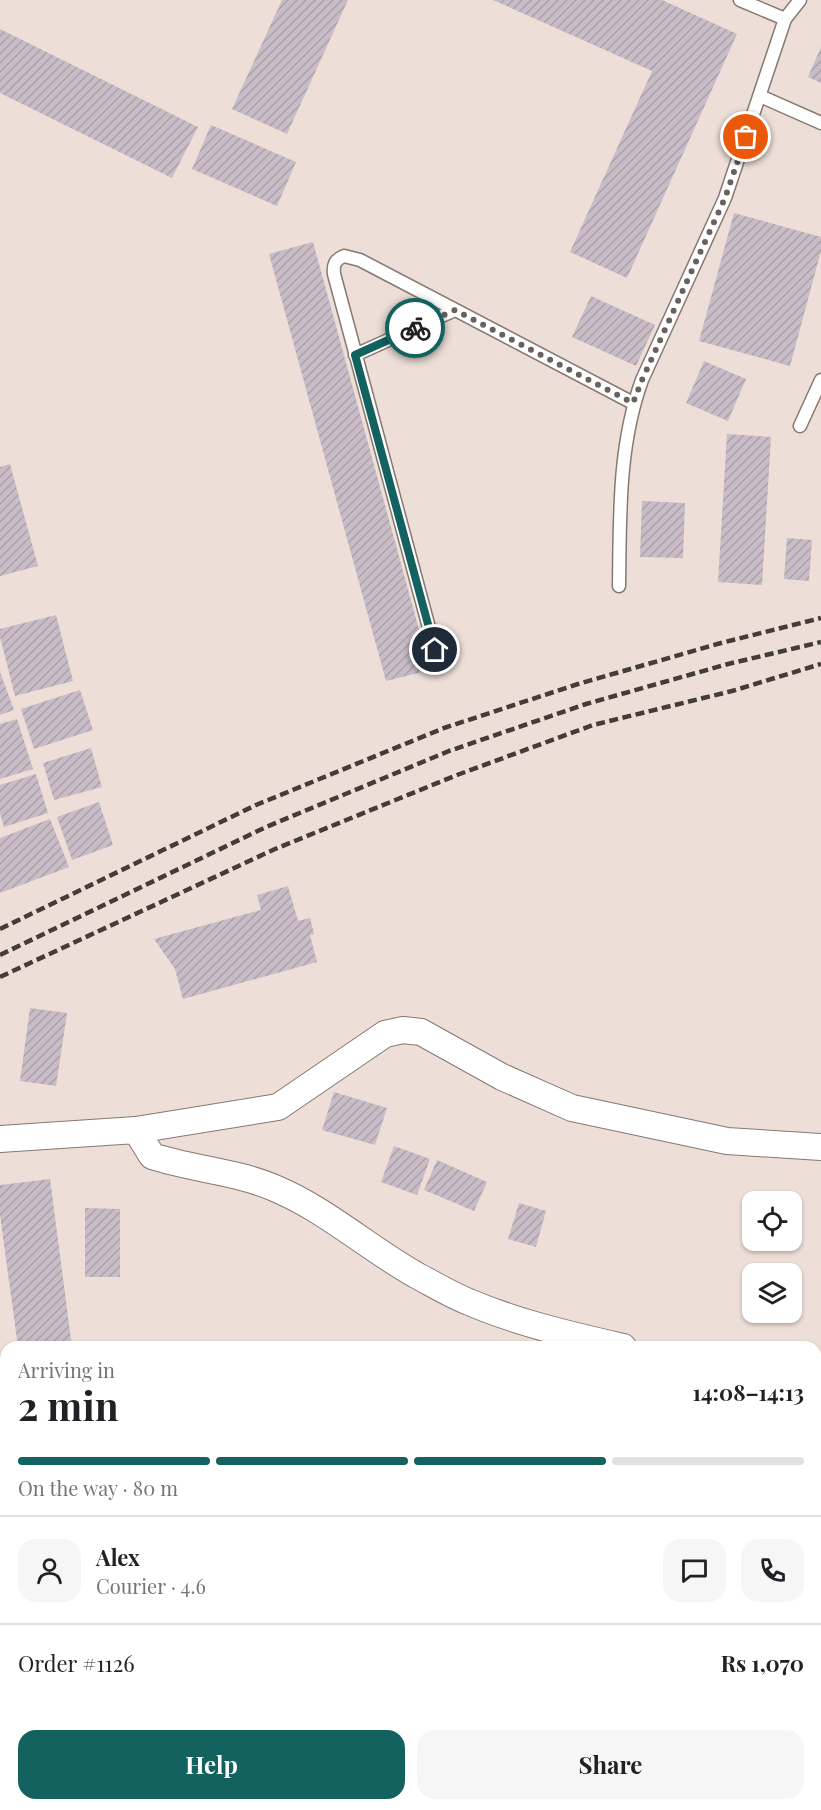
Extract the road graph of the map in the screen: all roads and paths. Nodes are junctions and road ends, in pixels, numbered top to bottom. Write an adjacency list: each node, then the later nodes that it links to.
1 (740, 0): 3 (lane)
2 (800, 0): 3 (lane)
3 (785, 20): 4 (lane)
4 (760, 96): 5 (lane); 9 (lane)
5 (821, 123)
6 (455, 310): 7 (lane); 7 (lane); 9 (lane)
7 (355, 355): 12 (lane)
8 (821, 381): 10 (lane)
9 (633, 403): 11 (lane)
10 (800, 426)
11 (619, 586)
12 (435, 650)
13 (136, 1130): 14 (street); 15 (street); 16 (street)
14 (0, 1139)
15 (821, 1147)
16 (577, 1341)

